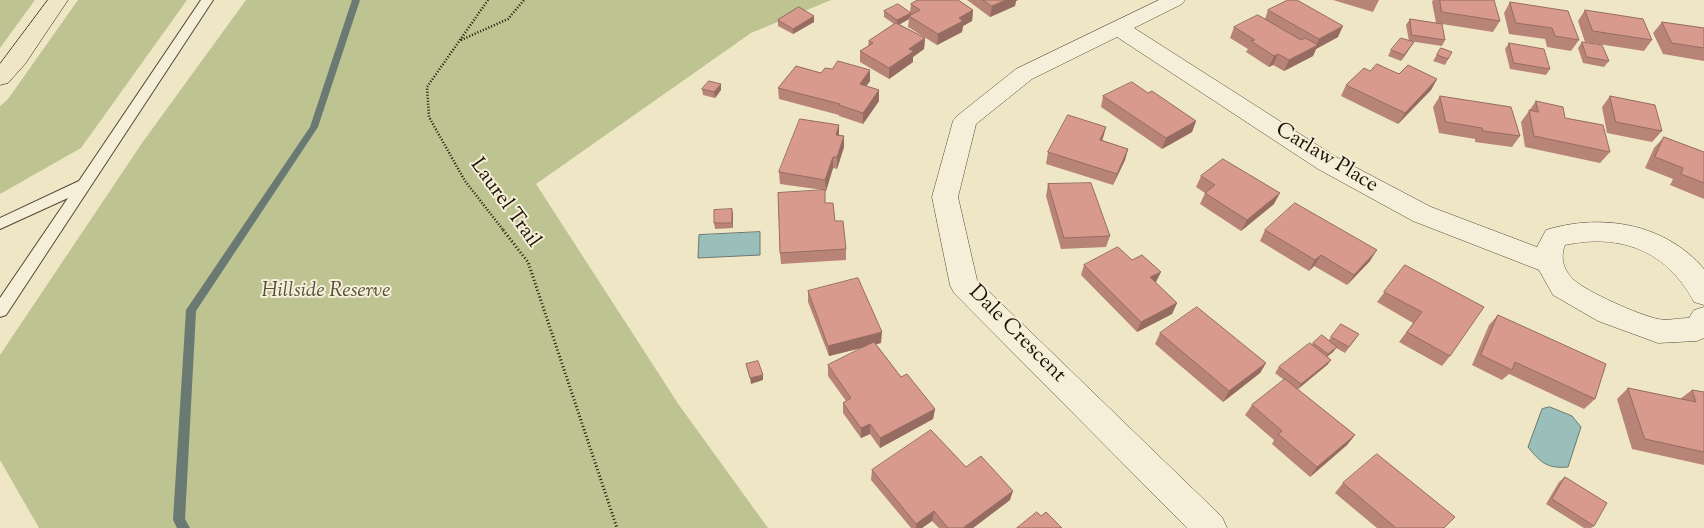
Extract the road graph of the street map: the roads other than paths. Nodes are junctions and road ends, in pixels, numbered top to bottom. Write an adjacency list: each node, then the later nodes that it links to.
1 (58, 0): 5 (highway)
2 (207, 0): 6 (lane)
3 (1175, 0): 4 (street, Dale Crescent)
4 (1117, 27): 8 (street, Carlaw Place); 12 (street, Dale Crescent)
5 (0, 78)
6 (85, 184): 7 (lane); 10 (lane)
7 (0, 224)
8 (1549, 263): 9 (street); 11 (street)
9 (1704, 294)
10 (0, 311)
11 (1704, 318)
12 (1210, 528)

